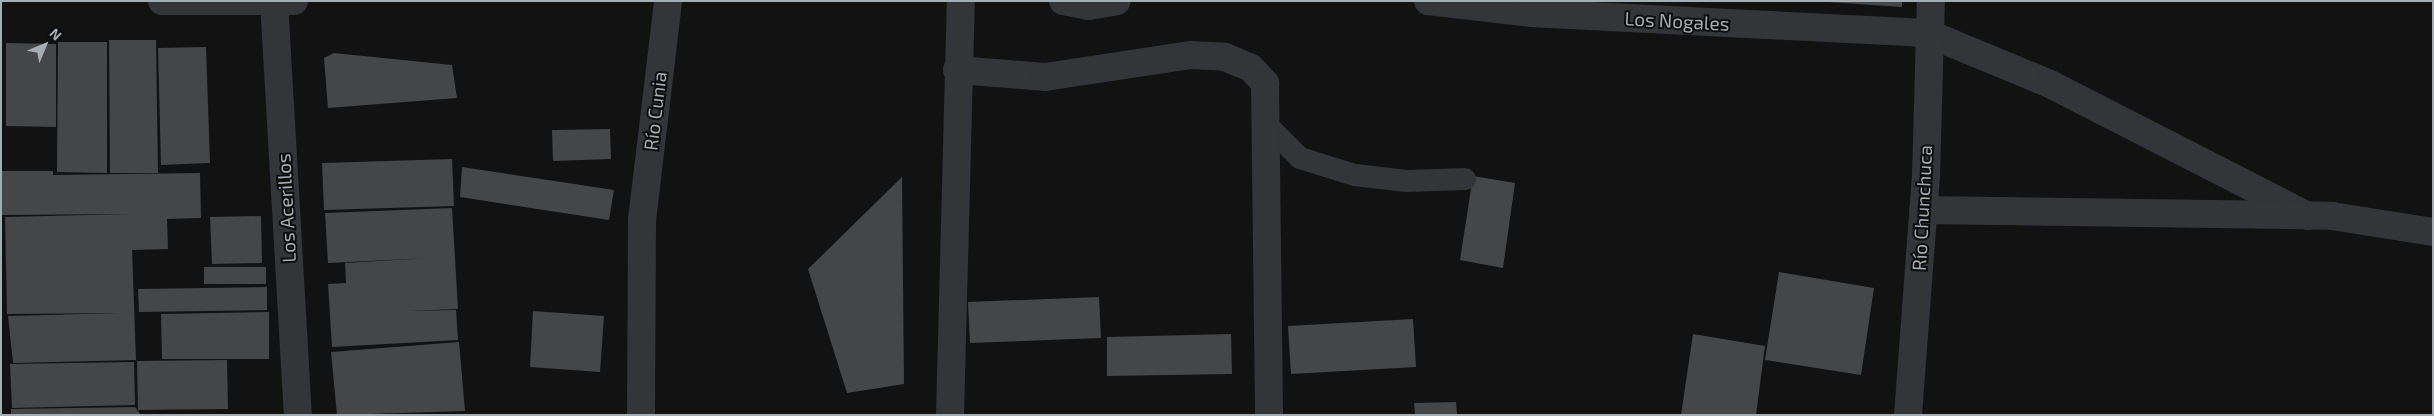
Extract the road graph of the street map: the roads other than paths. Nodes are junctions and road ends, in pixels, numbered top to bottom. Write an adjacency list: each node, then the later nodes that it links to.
1 (162, 1): 8 (street)
2 (668, 1): 17 (street, Río Cunia)
3 (960, 1): 10 (street)
4 (1063, 1): 5 (street)
5 (1117, 1)
6 (1428, 1): 9 (street, Los Nogales)
7 (1931, 1): 9 (street, Río Chunchuca)
8 (280, 2): 16 (street, Los Acerillos)
9 (1928, 33): 13 (street, Río Chunchuca); 14 (street, Los Nogales)
10 (958, 70): 11 (street); 18 (street)
11 (1266, 124): 12 (lane); 19 (street)
12 (1465, 179)
13 (1923, 210): 14 (street); 20 (street, Río Chunchuca)
14 (2308, 216): 15 (street)
15 (2433, 232)
16 (298, 415)
17 (641, 415)
18 (950, 415)
19 (1269, 415)
20 (1908, 415)

